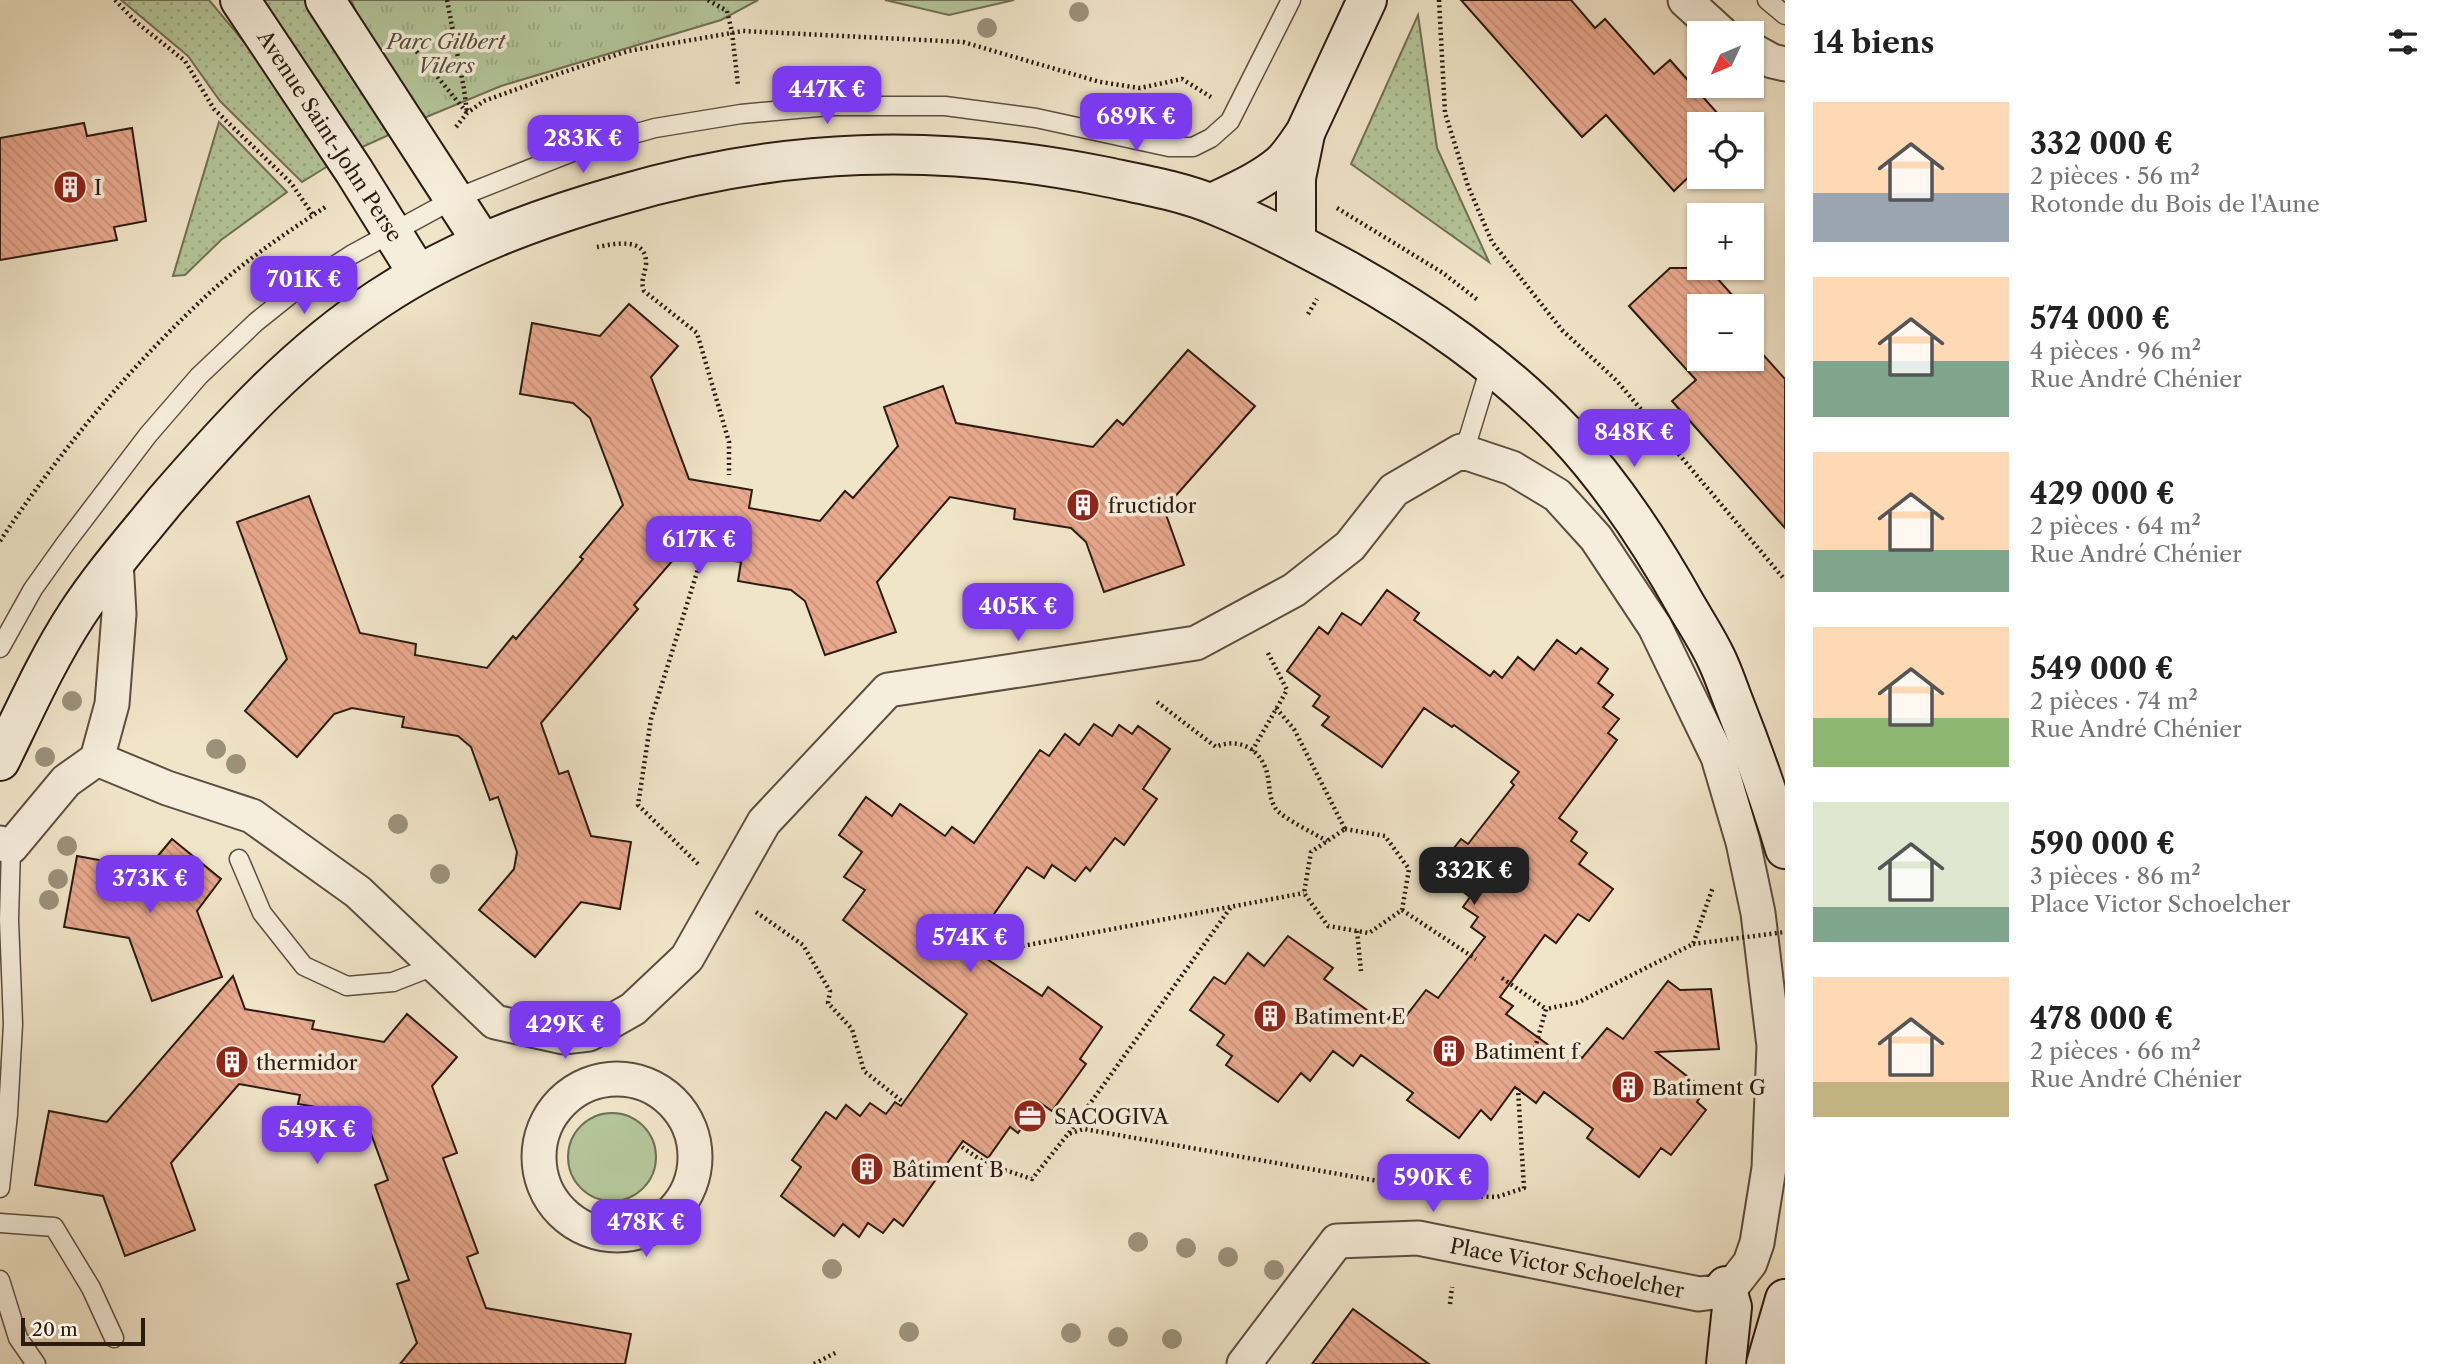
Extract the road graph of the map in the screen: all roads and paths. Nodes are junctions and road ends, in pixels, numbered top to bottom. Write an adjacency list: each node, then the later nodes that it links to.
1 (115, 0): 25 (path)
2 (240, 0): 26 (main road, Avenue Saint-John Perse)
3 (325, 0): 22 (main road)
4 (447, 0): 19 (path)
5 (708, 0): 14 (path)
6 (1291, 0): 22 (lane)
7 (1367, 0): 21 (main road)
8 (1439, 0): 37 (path)
9 (1685, 0): 12 (street)
10 (1767, 0): 11 (lane)
11 (1785, 15)
12 (1708, 21)
13 (394, 30): 19 (path)
14 (732, 33): 17 (path); 18 (path); 19 (path)
15 (1764, 57): 16 (street)
16 (1785, 64)
17 (738, 88)
18 (1212, 97)
19 (467, 113): 20 (path)
20 (454, 129)
21 (1305, 133): 23 (main road); 28 (main road)
22 (454, 199): 26 (lane); 27 (main road)
23 (1212, 203): 27 (main road); 28 (main road)
24 (331, 204): 25 (path)
25 (313, 215): 34 (path)
26 (392, 232): 30 (main road, Avenue Saint-John Perse); 38 (lane)
27 (482, 242): 30 (main road)
28 (1296, 243): 31 (main road)
29 (593, 248): 33 (path)
30 (418, 274): 35 (main road)
31 (1491, 364): 32 (lane); 48 (main road)
32 (1461, 451): 50 (street); 73 (street)
33 (729, 475)
34 (0, 541)
35 (116, 560): 43 (street); 44 (main road)
36 (699, 566): 50 (path)
37 (1785, 580)
38 (0, 648)
39 (1267, 651): 41 (path)
40 (1157, 702): 42 (path)
41 (1276, 708): 42 (path); 45 (path)
42 (1252, 751): 46 (path)
43 (97, 758): 47 (street); 58 (street)
44 (0, 761)
45 (1345, 829): 46 (path); 53 (path)
46 (1327, 841): 51 (path)
47 (5, 845): 69 (lane)
48 (1785, 849)
49 (239, 859): 58 (lane)
50 (725, 890): 62 (street); 66 (path)
51 (1304, 893): 52 (path); 54 (path)
52 (1232, 906): 56 (path); 67 (path)
53 (1402, 910): 54 (path); 57 (path)
54 (1357, 931): 59 (path)
55 (1785, 932): 61 (path, bridge)
56 (1017, 947)
57 (1476, 960)
58 (435, 966): 62 (street)
59 (1361, 971)
60 (1503, 978): 61 (path)
61 (1546, 1009): 63 (path)
62 (589, 1034): 64 (street)
63 (1532, 1059)
64 (594, 1082): 64 (street)
65 (1518, 1089): 67 (path)
66 (902, 1101)
67 (1068, 1134): 68 (path)
68 (962, 1147)
69 (0, 1188)
70 (0, 1223): 76 (lane)
71 (0, 1280): 78 (lane)
72 (1452, 1287): 75 (path)
73 (1712, 1290): 80 (street, Place Victor Schoelcher); 81 (main road)
74 (1785, 1299): 82 (main road)
75 (1450, 1304)
76 (114, 1338)
77 (837, 1352): 79 (path)
78 (36, 1364)
79 (814, 1364)
80 (1244, 1364)
81 (1726, 1364)
82 (1766, 1364)

